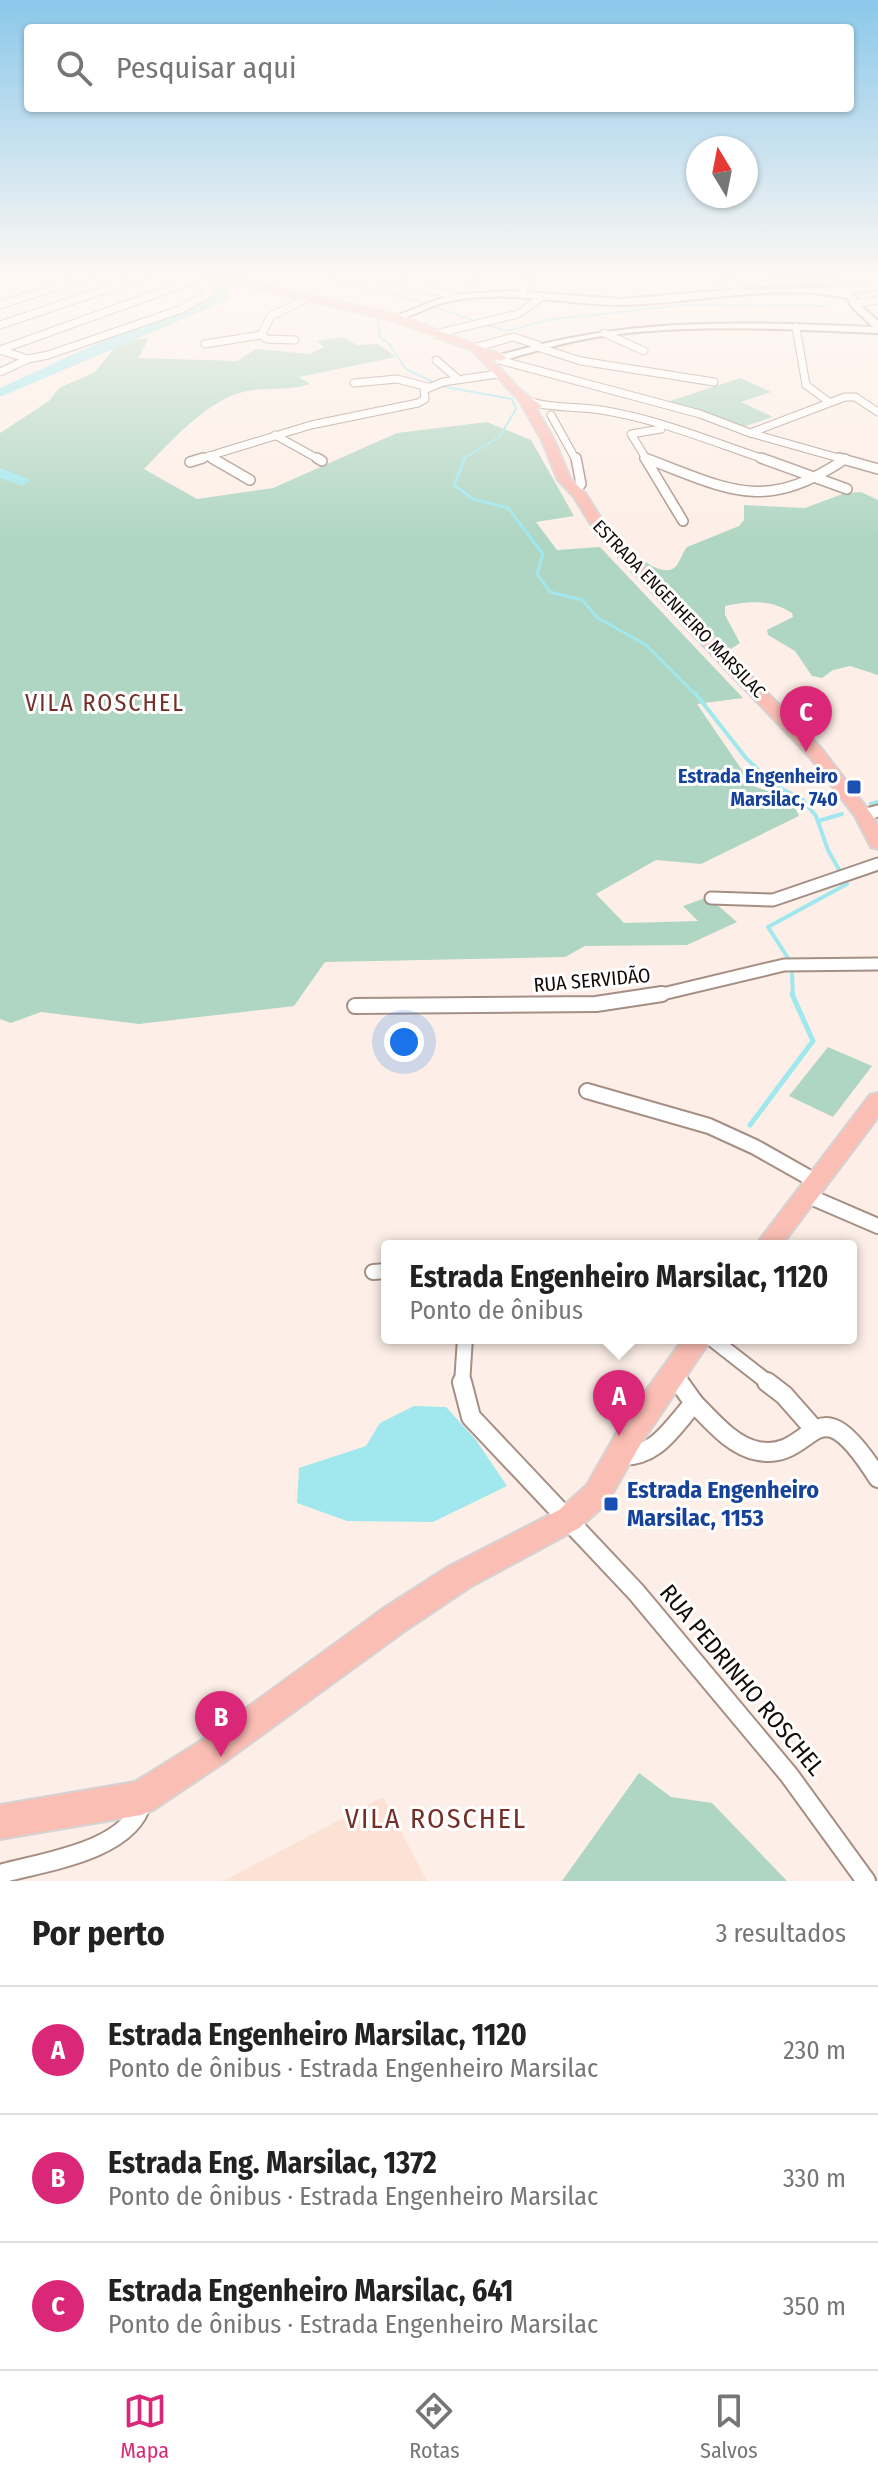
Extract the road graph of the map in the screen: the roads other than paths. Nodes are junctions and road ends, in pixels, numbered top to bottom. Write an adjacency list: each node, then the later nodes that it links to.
1 (12, 365): 7 (street)
2 (442, 365): 8 (street)
3 (523, 365): 6 (street); 16 (street)
4 (603, 365): 9 (street)
5 (803, 365): 12 (street)
6 (498, 366): 8 (street); 13 (main road, ESTRADA ENGENHEIRO MARSILAC)
7 (0, 372)
8 (458, 379): 11 (street)
9 (714, 382)
10 (354, 383): 11 (street)
11 (428, 387): 17 (street)
12 (829, 402): 14 (street); 16 (street)
13 (539, 410): 15 (street); 28 (main road, ESTRADA ENGENHEIRO MARSILAC)
14 (878, 412)
15 (671, 429): 19 (street); 24 (street)
16 (750, 433): 20 (street)
17 (275, 435): 18 (street); 21 (street)
18 (209, 456): 22 (street); 25 (street)
19 (645, 458): 24 (street); 27 (street)
20 (845, 459): 23 (street); 24 (street)
21 (322, 461)
22 (190, 462)
23 (878, 469)
24 (816, 476): 26 (street)
25 (250, 480)
26 (847, 489)
27 (683, 521)
28 (871, 813): 29 (main road, ESTRADA ENGENHEIRO MARSILAC)
29 (878, 843)
30 (878, 864): 31 (street)
31 (711, 898)
32 (878, 964): 33 (street, RUA SERVIDÃO)
33 (355, 1006)
34 (587, 1091): 36 (street)
35 (878, 1101): 36 (main road)
36 (811, 1188): 37 (street); 38 (main road)
37 (878, 1226)
38 (772, 1240)
39 (464, 1344): 47 (street, RUA PEDRINHO ROSCHEL)
40 (695, 1344): 42 (main road)
41 (719, 1344): 44 (street)
42 (674, 1375): 43 (street); 45 (main road)
43 (694, 1403): 44 (street); 45 (street)
44 (814, 1429): 46 (street)
45 (618, 1456): 47 (main road)
46 (878, 1478)
47 (569, 1519): 48 (main road); 51 (street, RUA PEDRINHO ROSCHEL)
48 (141, 1798): 49 (main road); 50 (street)
49 (0, 1822)
50 (0, 1874)
51 (866, 1881)

